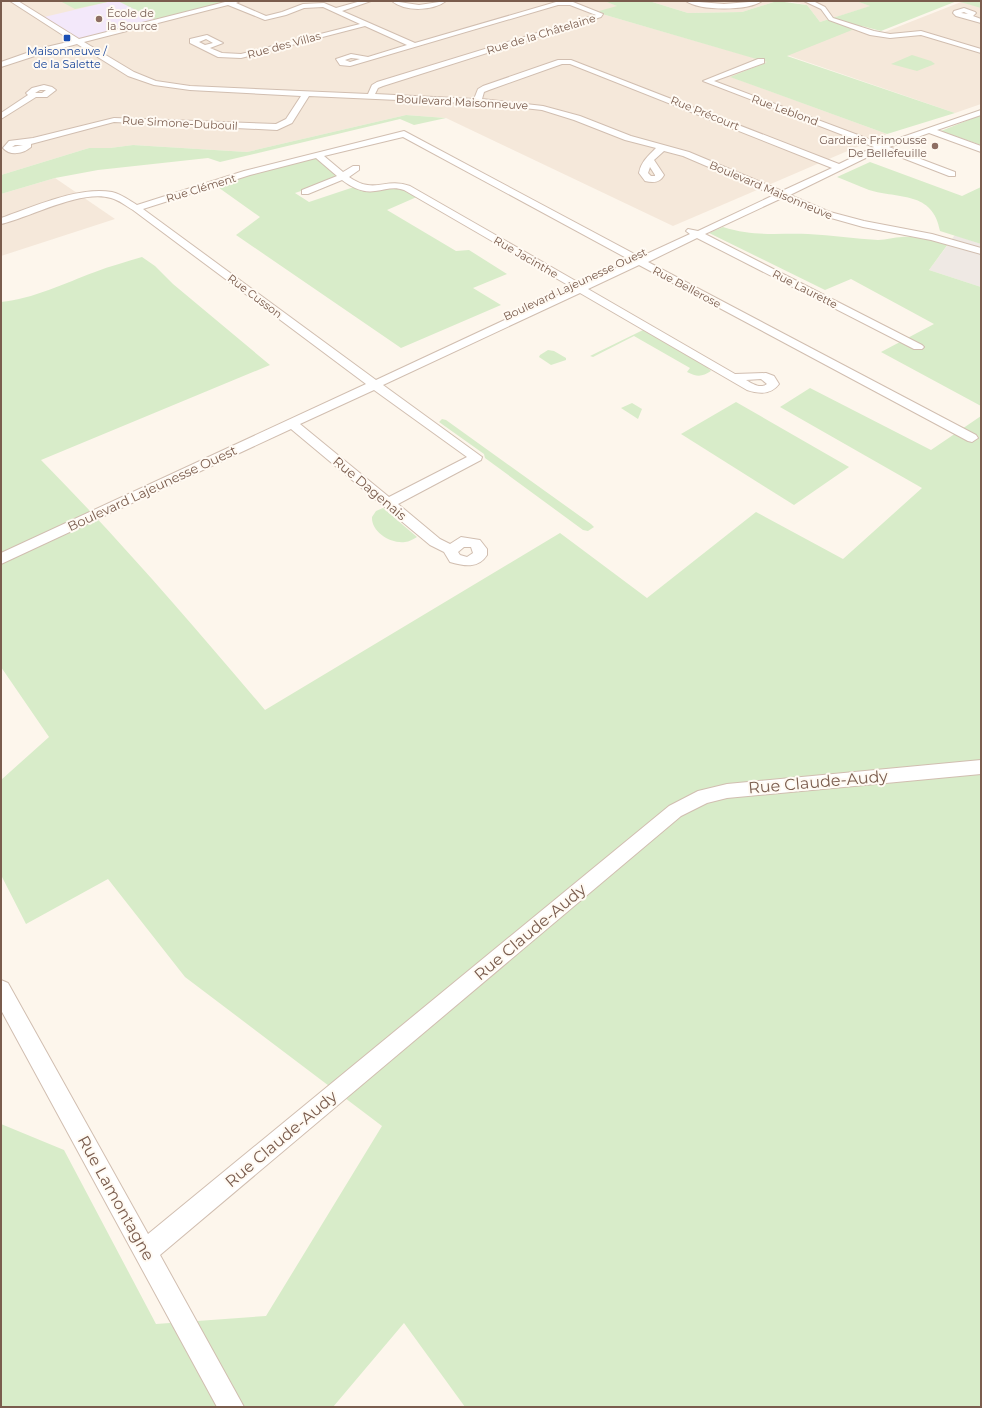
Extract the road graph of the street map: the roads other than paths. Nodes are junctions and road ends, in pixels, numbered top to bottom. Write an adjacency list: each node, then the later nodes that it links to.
1 (13, 1): 14 (street, Boulevard Maisonneuve)
2 (237, 1): 9 (street)
3 (368, 1): 10 (street)
4 (395, 1): 5 (street)
5 (443, 1)
6 (689, 1): 7 (street)
7 (759, 1)
8 (807, 1): 17 (street)
9 (229, 3): 10 (street); 14 (street)
10 (337, 10): 13 (street)
11 (968, 17): 12 (street)
12 (981, 21)
13 (366, 24): 15 (street); 16 (street, Rue des Villas)
14 (79, 41): 20 (street); 21 (street, Boulevard Maisonneuve)
15 (413, 45): 18 (street, Rue de la Châtelaine); 23 (street, Rue de la Châtelaine)
16 (204, 48)
17 (981, 51)
18 (368, 59)
19 (761, 61): 29 (street, Rue Leblond)
20 (1, 65)
21 (306, 94): 23 (street, Boulevard Maisonneuve); 31 (street, Rue Simone-Dubouil)
22 (34, 96): 26 (street)
23 (370, 97): 24 (street, Boulevard Maisonneuve)
24 (477, 101): 30 (street, Boulevard Maisonneuve); 35 (street, Rue Précourt)
25 (981, 112): 27 (street, Boulevard Lajeunesse Ouest)
26 (1, 117)
27 (931, 131): 29 (street, Boulevard Lajeunesse Ouest); 32 (street)
28 (404, 134): 33 (street, Rue Clément); 45 (street, Rue Bellerose)
29 (882, 147): 35 (street, Boulevard Lajeunesse Ouest); 37 (street, Rue Leblond)
30 (662, 148): 34 (street); 40 (street, Boulevard Maisonneuve)
31 (5, 149)
32 (981, 149)
33 (317, 155): 38 (street, Rue Jacinthe); 41 (street, Rue Clément)
34 (649, 160)
35 (838, 167): 40 (street, Boulevard Lajeunesse Ouest)
36 (356, 168): 38 (street)
37 (952, 174)
38 (344, 176): 39 (street); 46 (street, Rue Jacinthe)
39 (305, 192)
40 (779, 194): 43 (street, Boulevard Lajeunesse Ouest); 44 (street, Boulevard Maisonneuve)
41 (136, 208): 42 (street); 49 (street, Rue Cusson)
42 (1, 221)
43 (694, 232): 45 (street, Boulevard Lajeunesse Ouest); 47 (street, Rue Laurette)
44 (981, 251)
45 (636, 259): 46 (street, Boulevard Lajeunesse Ouest); 51 (street, Rue Bellerose)
46 (577, 286): 48 (street, Rue Jacinthe); 49 (street, Boulevard Lajeunesse Ouest)
47 (918, 347)
48 (734, 377)
49 (371, 382): 50 (street, Boulevard Lajeunesse Ouest); 52 (street, Rue Cusson)
50 (292, 423): 52 (street, Rue Dagenais); 54 (street, Boulevard Lajeunesse Ouest)
51 (972, 438)
52 (389, 504): 53 (street, Rue Dagenais)
53 (451, 550)
54 (1, 559)
55 (981, 767): 57 (street, Rue Claude-Audy)
56 (1, 990): 57 (street, Rue Lamontagne)
57 (145, 1252): 58 (street, Rue Lamontagne)
58 (231, 1407)

